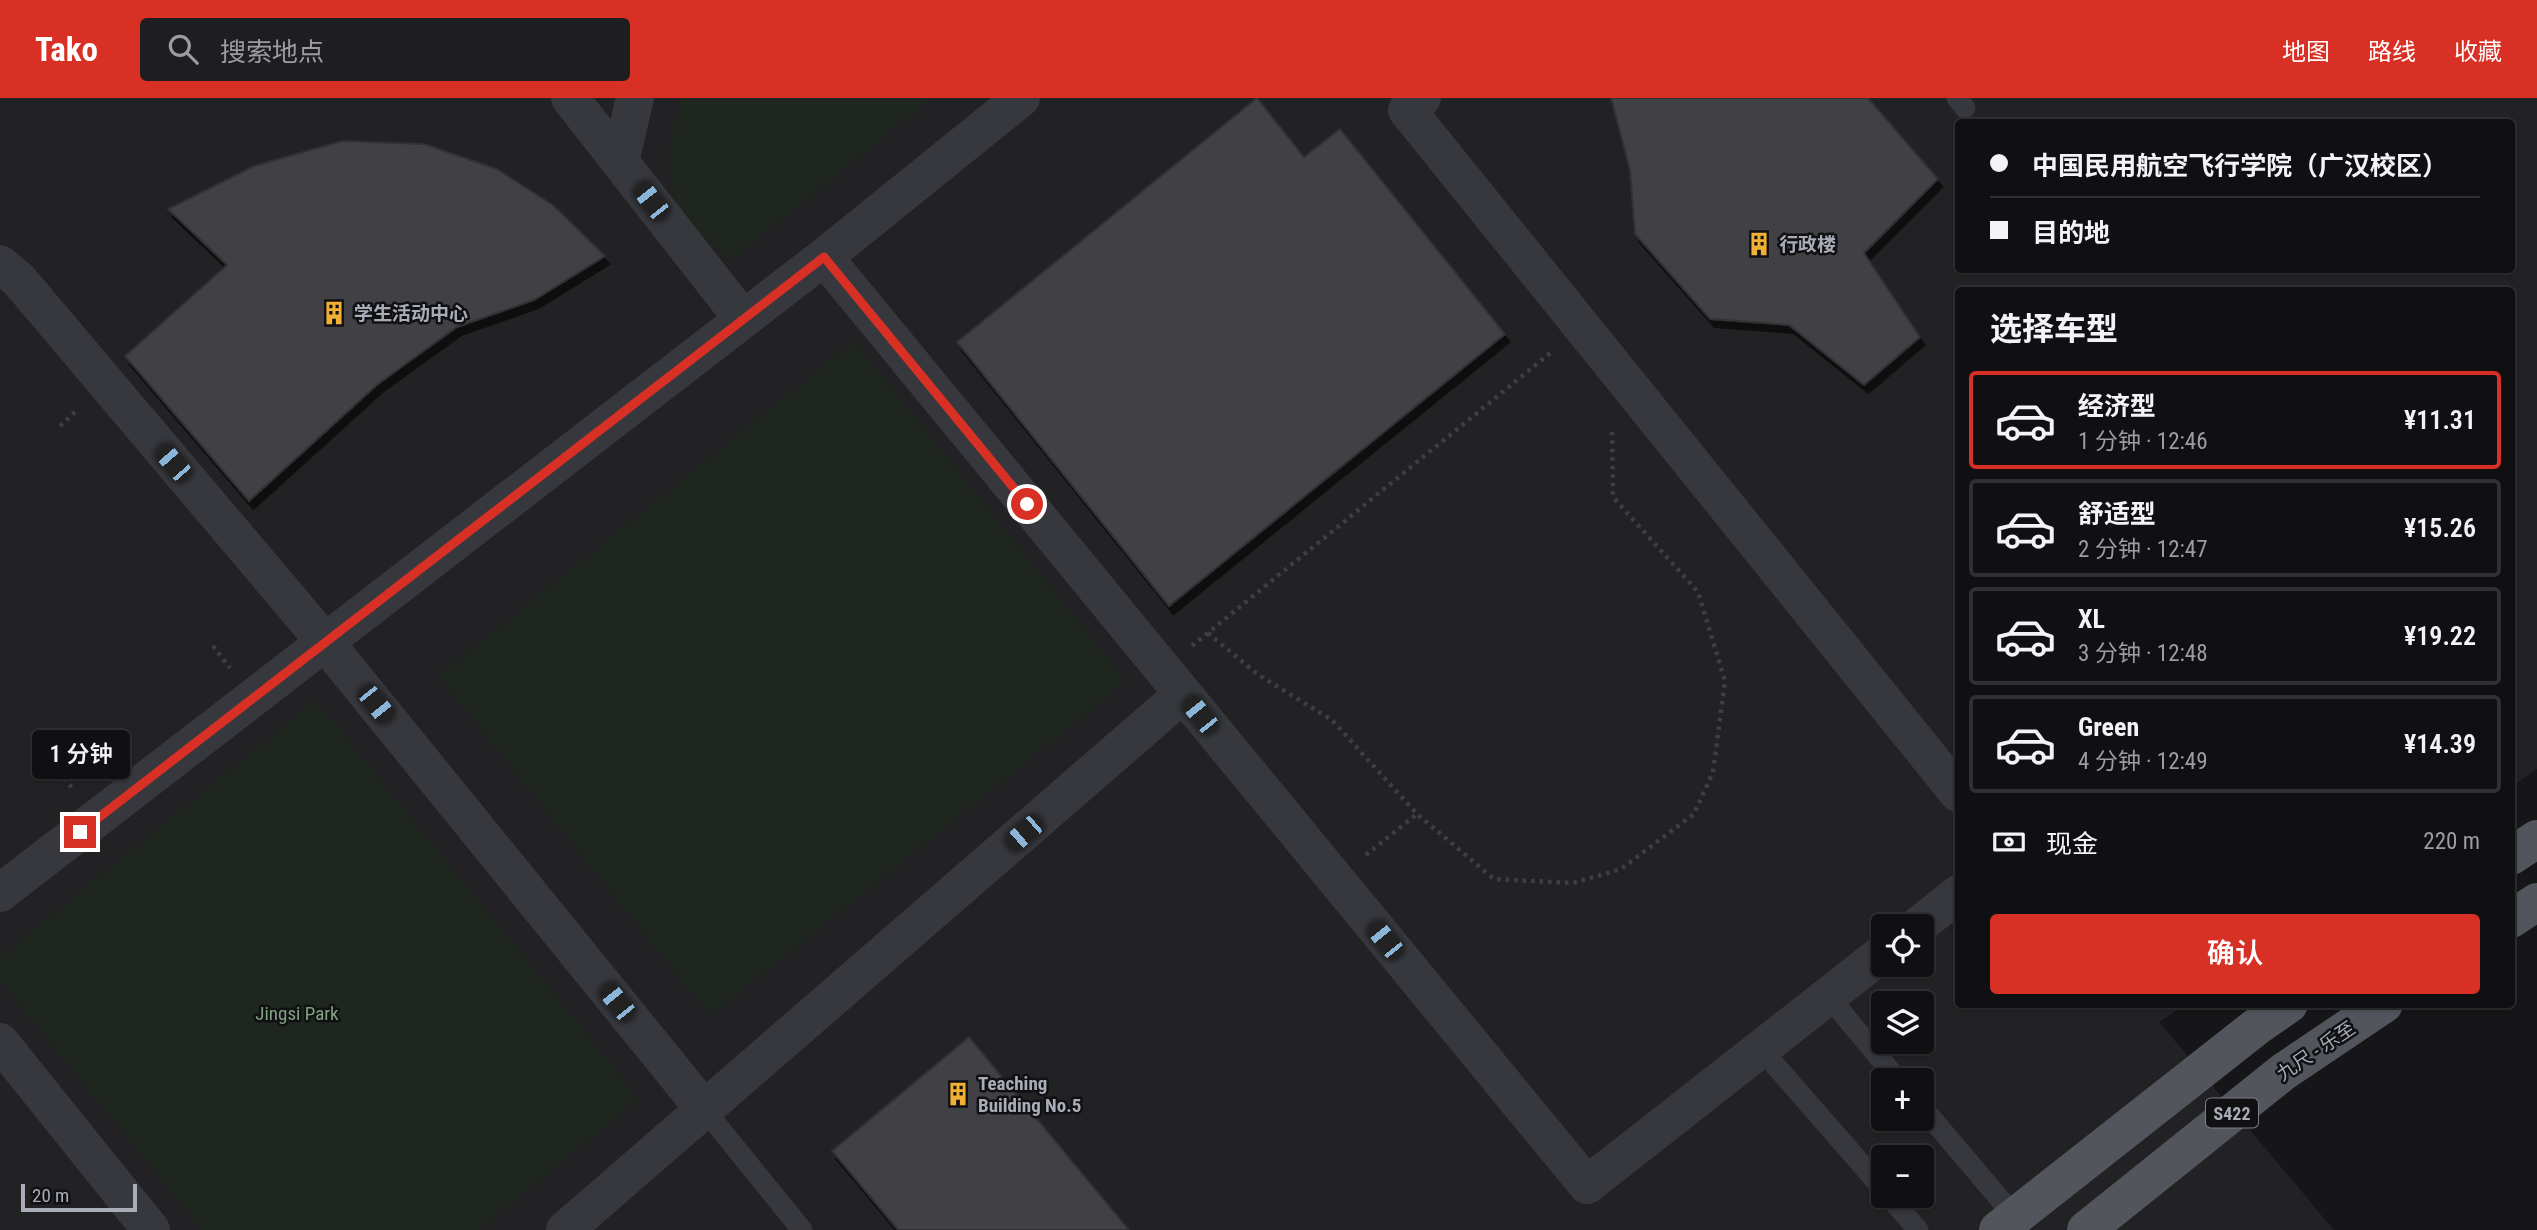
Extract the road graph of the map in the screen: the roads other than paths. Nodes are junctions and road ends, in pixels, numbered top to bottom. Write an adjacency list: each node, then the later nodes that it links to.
1 (570, 98): 5 (street)
2 (635, 98): 5 (street)
3 (1021, 98): 6 (street)
4 (1422, 98): 11 (street)
5 (620, 162): 8 (street)
6 (824, 257): 8 (street); 10 (street)
7 (9, 272): 9 (street)
8 (743, 319): 9 (street)
9 (325, 642): 14 (street); 26 (street)
10 (1173, 682): 24 (street); 26 (street)
11 (1955, 789)
12 (2537, 839): 13 (main road)
13 (2515, 853)
14 (0, 893)
15 (1955, 896): 17 (street)
16 (2537, 902): 18 (main road)
17 (1933, 914)
18 (2515, 916)
19 (1871, 962): 20 (street)
20 (1828, 996): 24 (street); 25 (lane)
21 (2283, 1008): 30 (main road, S422)
22 (2378, 1008): 35 (main road, 九尺 - 乐至 / S422)
23 (0, 1042): 31 (street)
24 (1761, 1049): 28 (lane)
25 (1888, 1068)
26 (704, 1110): 32 (street); 33 (lane)
27 (1934, 1124): 30 (lane)
28 (1871, 1175)
29 (1899, 1208): 34 (lane)
30 (2006, 1223)
31 (151, 1230)
32 (565, 1230)
33 (802, 1230)
34 (1918, 1230)
35 (2086, 1230)

